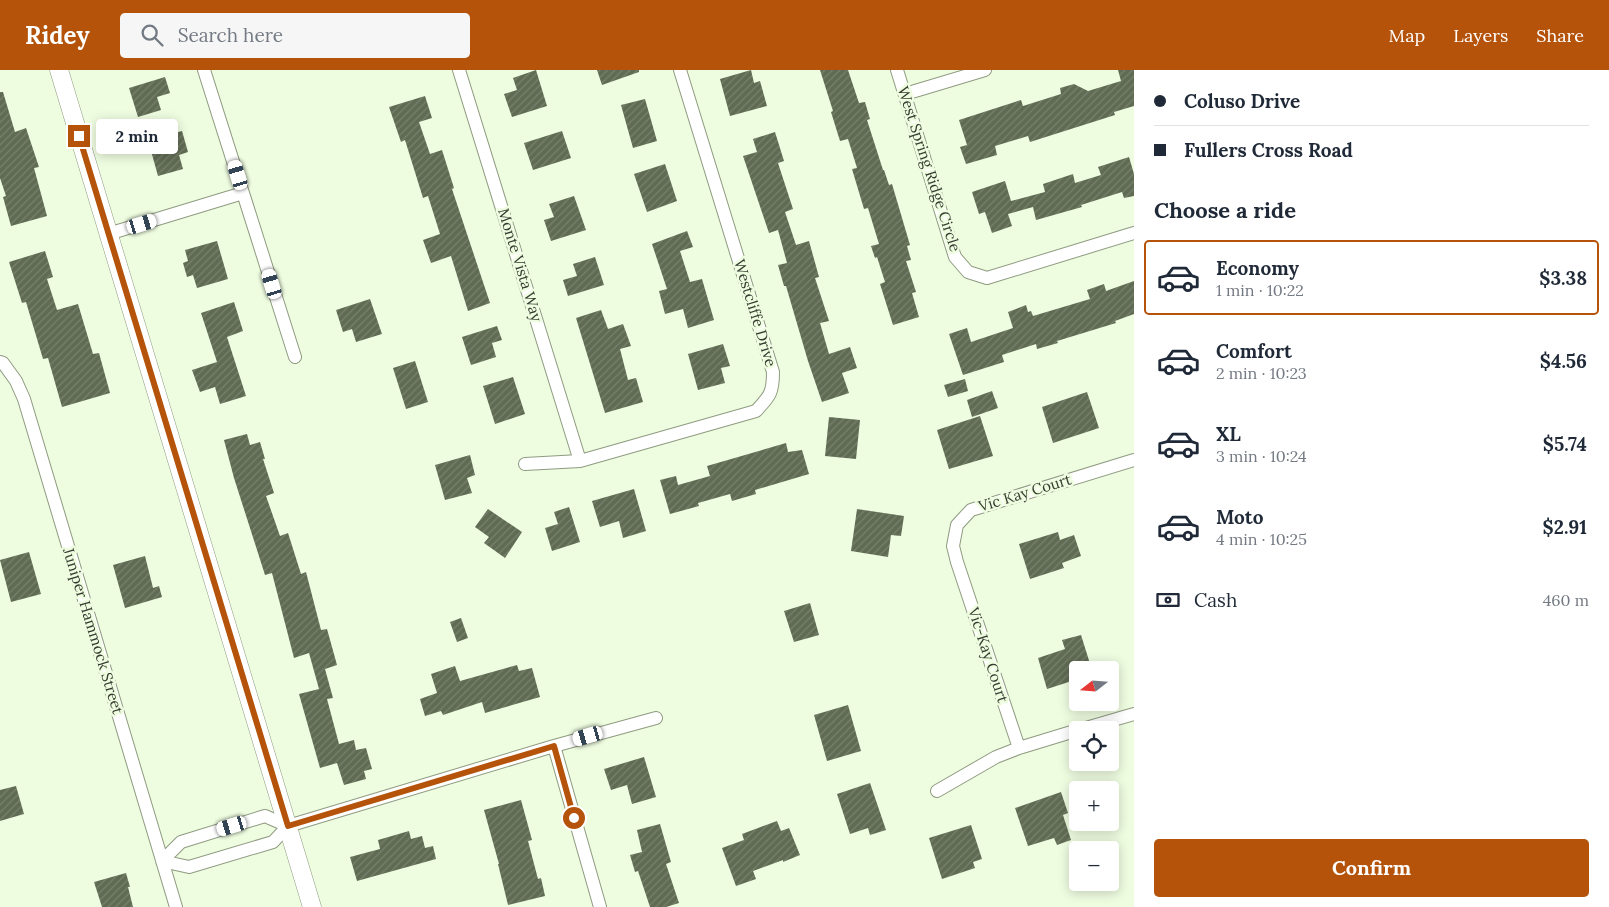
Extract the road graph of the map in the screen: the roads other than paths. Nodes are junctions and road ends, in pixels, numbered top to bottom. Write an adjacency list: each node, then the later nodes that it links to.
1 (59, 70): 10 (street)
2 (204, 70): 8 (street)
3 (459, 70): 14 (street, Monte Vista Way)
4 (680, 70): 14 (street, Westcliffe Drive)
5 (897, 70): 7 (street, West Spring Ridge Circle)
6 (985, 70): 7 (street)
7 (905, 94): 9 (street, West Spring Ridge Circle)
8 (243, 193): 10 (street); 11 (street)
9 (1134, 233)
10 (108, 234): 24 (street)
11 (294, 357)
12 (0, 362): 25 (street, Juniper Hammock Street)
13 (1134, 460): 16 (street, Vic Kay Court)
14 (580, 461): 15 (street, Westcliffe Drive)
15 (525, 464)
16 (957, 562): 22 (street, Vic-Kay Court)
17 (1134, 714): 19 (street)
18 (656, 718): 21 (street)
19 (1110, 721)
20 (1069, 733): 22 (street)
21 (554, 746): 24 (street); 28 (street)
22 (1019, 748): 23 (street)
23 (937, 791)
24 (288, 826): 25 (street); 25 (street); 27 (street)
25 (162, 861): 26 (street, Juniper Hammock Street)
26 (176, 907)
27 (312, 907)
28 (600, 907)

